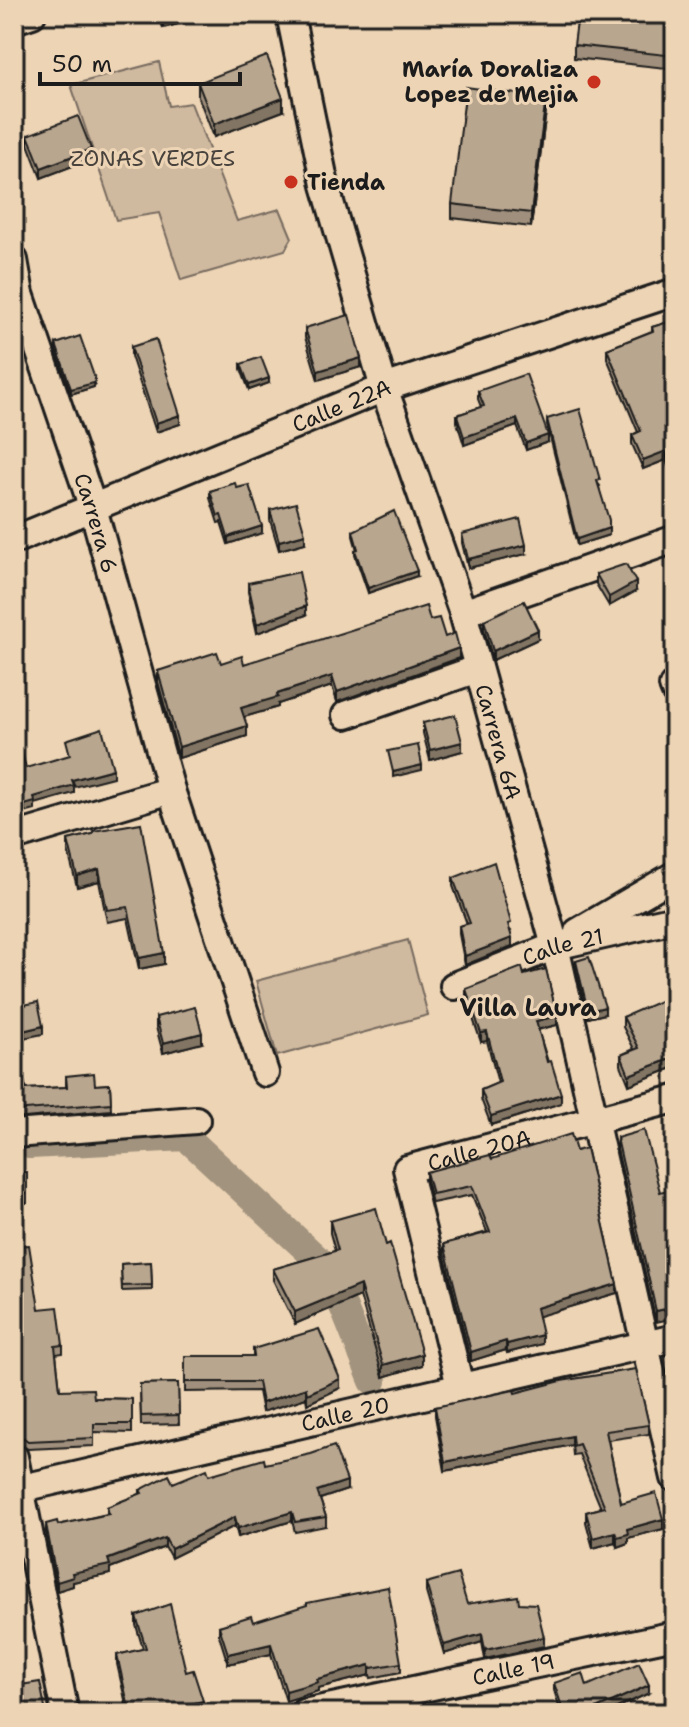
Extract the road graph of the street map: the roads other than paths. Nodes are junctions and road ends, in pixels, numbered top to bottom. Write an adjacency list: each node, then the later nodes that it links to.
1 (32, 14): 3 (street)
2 (290, 14): 6 (street, Carrera 6A)
3 (14, 20)
4 (14, 260): 7 (street, Carrera 6)
5 (675, 292): 6 (street, Calle 22A)
6 (384, 388): 7 (street, Calle 22A); 10 (street, Carrera 6A)
7 (93, 508): 9 (street, Calle 22A); 15 (street, Carrera 6)
8 (675, 539): 10 (street)
9 (14, 540)
10 (463, 613): 11 (street, Carrera 6A)
11 (477, 669): 14 (street); 19 (street, Carrera 6A)
12 (675, 684): 13 (street)
13 (675, 691)
14 (346, 715)
15 (171, 790): 16 (street); 21 (street, Carrera 6)
16 (14, 837)
17 (675, 875): 19 (street)
18 (675, 919): 19 (street, Calle 21)
19 (555, 946): 20 (street, Calle 21); 23 (street, Carrera 6A)
20 (454, 986)
21 (265, 1073)
22 (675, 1099): 23 (street, Calle 20A)
23 (593, 1119): 27 (street, Carrera 6A); 28 (street, Calle 20A)
24 (196, 1120): 25 (street)
25 (14, 1134)
26 (675, 1338): 27 (street, Calle 20)
27 (644, 1345): 28 (street, Calle 20); 30 (street, Carrera 6A)
28 (460, 1386): 31 (street, Calle 20)
29 (14, 1457): 31 (street)
30 (675, 1478)
31 (17, 1490): 33 (street)
32 (675, 1635): 34 (street, Calle 19)
33 (65, 1713)
34 (304, 1713)

